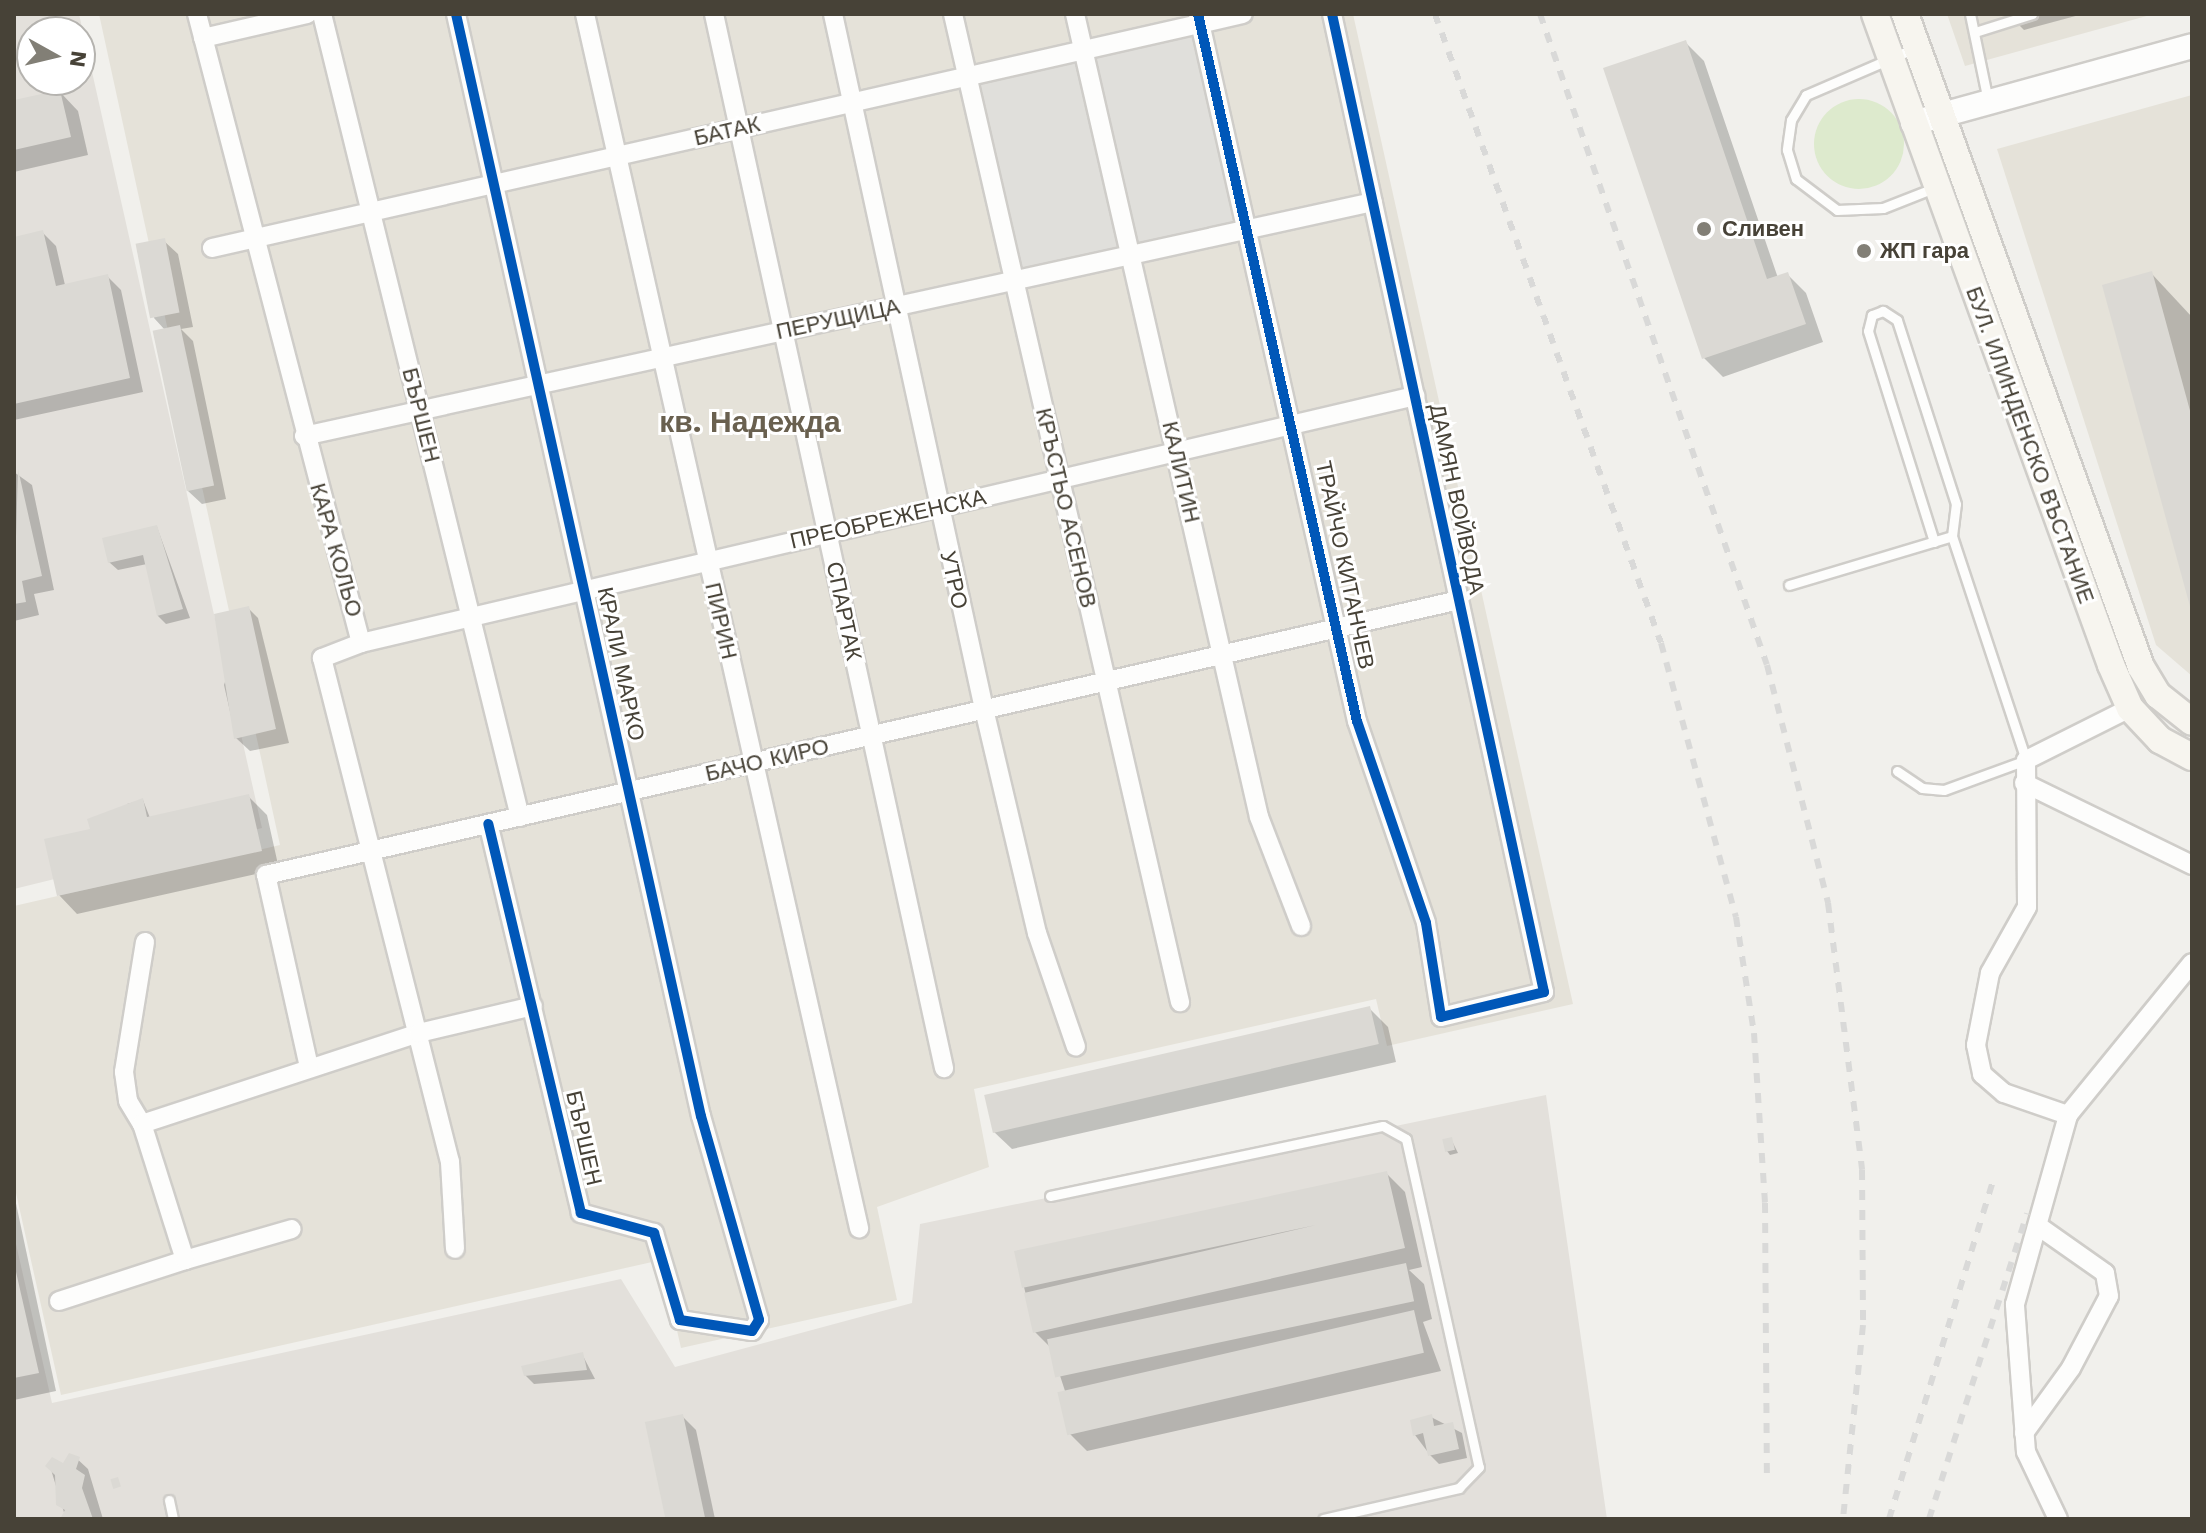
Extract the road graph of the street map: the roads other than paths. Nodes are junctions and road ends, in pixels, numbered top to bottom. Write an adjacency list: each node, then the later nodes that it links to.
1 (197, 14): 18 (street, КАРА КОЛЬО)
2 (307, 14): 18 (street)
3 (322, 14): 34 (street, БЪРШЕН)
4 (456, 14): 31 (street, КРАЛИ МАРКО)
5 (585, 14): 29 (street, ПИРИН)
6 (714, 14): 28 (street, СПАРТАК)
7 (833, 14): 25 (street, УТРО)
8 (953, 14): 23 (street, КРЪСТЬО АСЕНОВ)
9 (1075, 14): 21 (street, КАЛИТИН)
10 (1243, 14): 16 (street, БАТАК)
11 (1332, 14): 33 (street, ДАМЯН ВОЙВОДА)
12 (1875, 14): 22 (main road, БУЛ. ИЛИНДЕНСКО ВЪСТАНИЕ)
13 (1905, 14): 20 (main road, БУЛ. ИЛИНДЕНСКО ВЪСТАНИЕ)
14 (1970, 14): 17 (lane)
15 (2032, 14): 17 (lane)
16 (1199, 19): 21 (street, БАТАК); 35 (street, ТРАЙЧО КИТАНЧЕВ)
17 (1975, 32): 24 (lane)
18 (203, 38): 36 (street, КАРА КОЛЬО)
19 (2192, 46): 24 (street)
20 (1915, 48): 22 (lane); 26 (main road, БУЛ. ИЛИНДЕНСКО ВЪСТАНИЕ)
21 (1082, 50): 23 (street, БАТАК); 38 (street, КАЛИТИН)
22 (1890, 57): 27 (main road, БУЛ. ИЛИНДЕНСКО ВЪСТАНИЕ); 32 (lane)
23 (967, 76): 25 (street, БАТАК); 39 (street, КРЪСТЬО АСЕНОВ)
24 (1988, 101): 26 (street)
25 (852, 103): 28 (street, БАТАК); 40 (street, УТРО)
26 (1940, 114): 27 (street); 30 (main road, БУЛ. ИЛИНДЕНСКО ВЪСТАНИЕ)
27 (1913, 123): 32 (main road, БУЛ. ИЛИНДЕНСКО ВЪСТАНИЕ)
28 (739, 128): 29 (street, БАТАК); 41 (street, СПАРТАК)
29 (617, 156): 31 (street, БАТАК); 42 (street, ПИРИН)
30 (1964, 178): 32 (lane); 65 (main road, БУЛ. ИЛИНДЕНСКО ВЪСТАНИЕ)
31 (494, 184): 34 (street, БАТАК); 43 (street, КРАЛИ МАРКО)
32 (1936, 187): 63 (main road, БУЛ. ИЛИНДЕНСКО ВЪСТАНИЕ)
33 (1373, 202): 35 (street, ПЕРУЩИЦА); 44 (street, ДАМЯН ВОЙВОДА)
34 (371, 212): 36 (street, БАТАК); 45 (street, БЪРШЕН)
35 (1250, 228): 38 (street, ПЕРУЩИЦА); 46 (street, ТРАЙЧО КИТАНЧЕВ)
36 (254, 238): 37 (street, БАТАК); 47 (street, КАРА КОЛЬО)
37 (212, 248)
38 (1130, 255): 39 (street, ПЕРУЩИЦА); 48 (street, КАЛИТИН)
39 (1014, 280): 40 (street, ПЕРУЩИЦА); 49 (street, КРЪСТЬО АСЕНОВ)
40 (896, 306): 41 (street, ПЕРУЩИЦА); 50 (street, УТРО)
41 (783, 331): 42 (street, ПЕРУЩИЦА); 51 (street, СПАРТАК)
42 (662, 357): 43 (street, ПЕРУЩИЦА); 54 (street, ПИРИН)
43 (538, 384): 45 (street, ПЕРУЩИЦА); 56 (street, КРАЛИ МАРКО)
44 (1415, 396): 46 (street, ПРЕОБРЕЖЕНСКА); 57 (street, ДАМЯН ВОЙВОДА)
45 (420, 410): 47 (street, ПЕРУЩИЦА); 58 (street, БЪРШЕН)
46 (1296, 424): 48 (street, ПРЕОБРЕЖЕНСКА); 59 (street, ТРАЙЧО КИТАНЧЕВ)
47 (304, 436): 60 (street, КАРА КОЛЬО)
48 (1177, 452): 49 (street, ПРЕОБРЕЖЕНСКА); 61 (street, КАЛИТИН)
49 (1060, 479): 50 (street, ПРЕОБРЕЖЕНСКА); 62 (street, КРЪСТЬО АСЕНОВ)
50 (938, 508): 51 (street, ПРЕОБРЕЖЕНСКА); 64 (street, УТРО)
51 (827, 534): 54 (street, ПРЕОБРЕЖЕНСКА); 66 (street, СПАРТАК)
52 (1952, 536): 53 (lane); 53 (lane); 68 (lane)
53 (1934, 542): 55 (lane)
54 (708, 562): 56 (street, ПРЕОБРЕЖЕНСКА); 69 (street, ПИРИН)
55 (1789, 585)
56 (584, 591): 58 (street, ПРЕОБРЕЖЕНСКА); 72 (street, КРАЛИ МАРКО)
57 (1459, 600): 59 (street, БАЧО КИРО); 80 (street, ДАМЯН ВОЙВОДА)
58 (471, 617): 60 (street, ПРЕОБРЕЖЕНСКА); 73 (street, БЪРШЕН)
59 (1337, 628): 61 (street, БАЧО КИРО); 80 (street, ТРАЙЧО КИТАНЧЕВ)
60 (361, 643): 75 (street, КАРА КОЛЬО)
61 (1222, 654): 62 (street, БАЧО КИРО); 77 (street, КАЛИТИН)
62 (1106, 681): 64 (street, БАЧО КИРО); 81 (street, КРЪСТЬО АСЕНОВ)
63 (2130, 708): 67 (main road, БУЛ. ИЛИНДЕНСКО ВЪСТАНИЕ); 68 (street)
64 (984, 709): 66 (street, БАЧО КИРО); 84 (street, УТРО)
65 (2192, 722)
66 (871, 735): 69 (street, БАЧО КИРО); 86 (street, СПАРТАК)
67 (2192, 757)
68 (2026, 760): 70 (lane); 71 (street)
69 (753, 763): 72 (street, БАЧО КИРО); 90 (street, ПИРИН)
70 (1897, 771)
71 (2024, 783): 76 (street); 87 (street)
72 (629, 791): 73 (street, БАЧО КИРО); 96 (street, КРАЛИ МАРКО)
73 (520, 817): 74 (street, БАЧО КИРО)
74 (488, 824): 75 (street, БАЧО КИРО); 82 (street, БЪРШЕН)
75 (375, 850): 83 (street, КАРА КОЛЬО); 85 (street, БАЧО КИРО)
76 (2192, 865)
77 (1301, 926)
78 (145, 942): 88 (street)
79 (2192, 963): 87 (street)
80 (1544, 992)
81 (1180, 1002)
82 (533, 1006): 83 (street); 96 (street, БЪРШЕН)
83 (419, 1033): 85 (street); 93 (street, КАРА КОЛЬО)
84 (1076, 1047)
85 (309, 1067): 88 (street)
86 (944, 1068)
87 (2068, 1115): 91 (street)
88 (142, 1124): 94 (street)
89 (1050, 1196): 100 (lane)
90 (859, 1228)
91 (2041, 1228): 97 (street); 97 (street)
92 (292, 1229): 94 (street)
93 (455, 1249)
94 (185, 1260): 95 (street)
95 (59, 1301)
96 (759, 1320)
97 (2024, 1433): 101 (street)
98 (169, 1500): 99 (lane)
99 (173, 1519)
100 (1323, 1519)
101 (2058, 1519)

